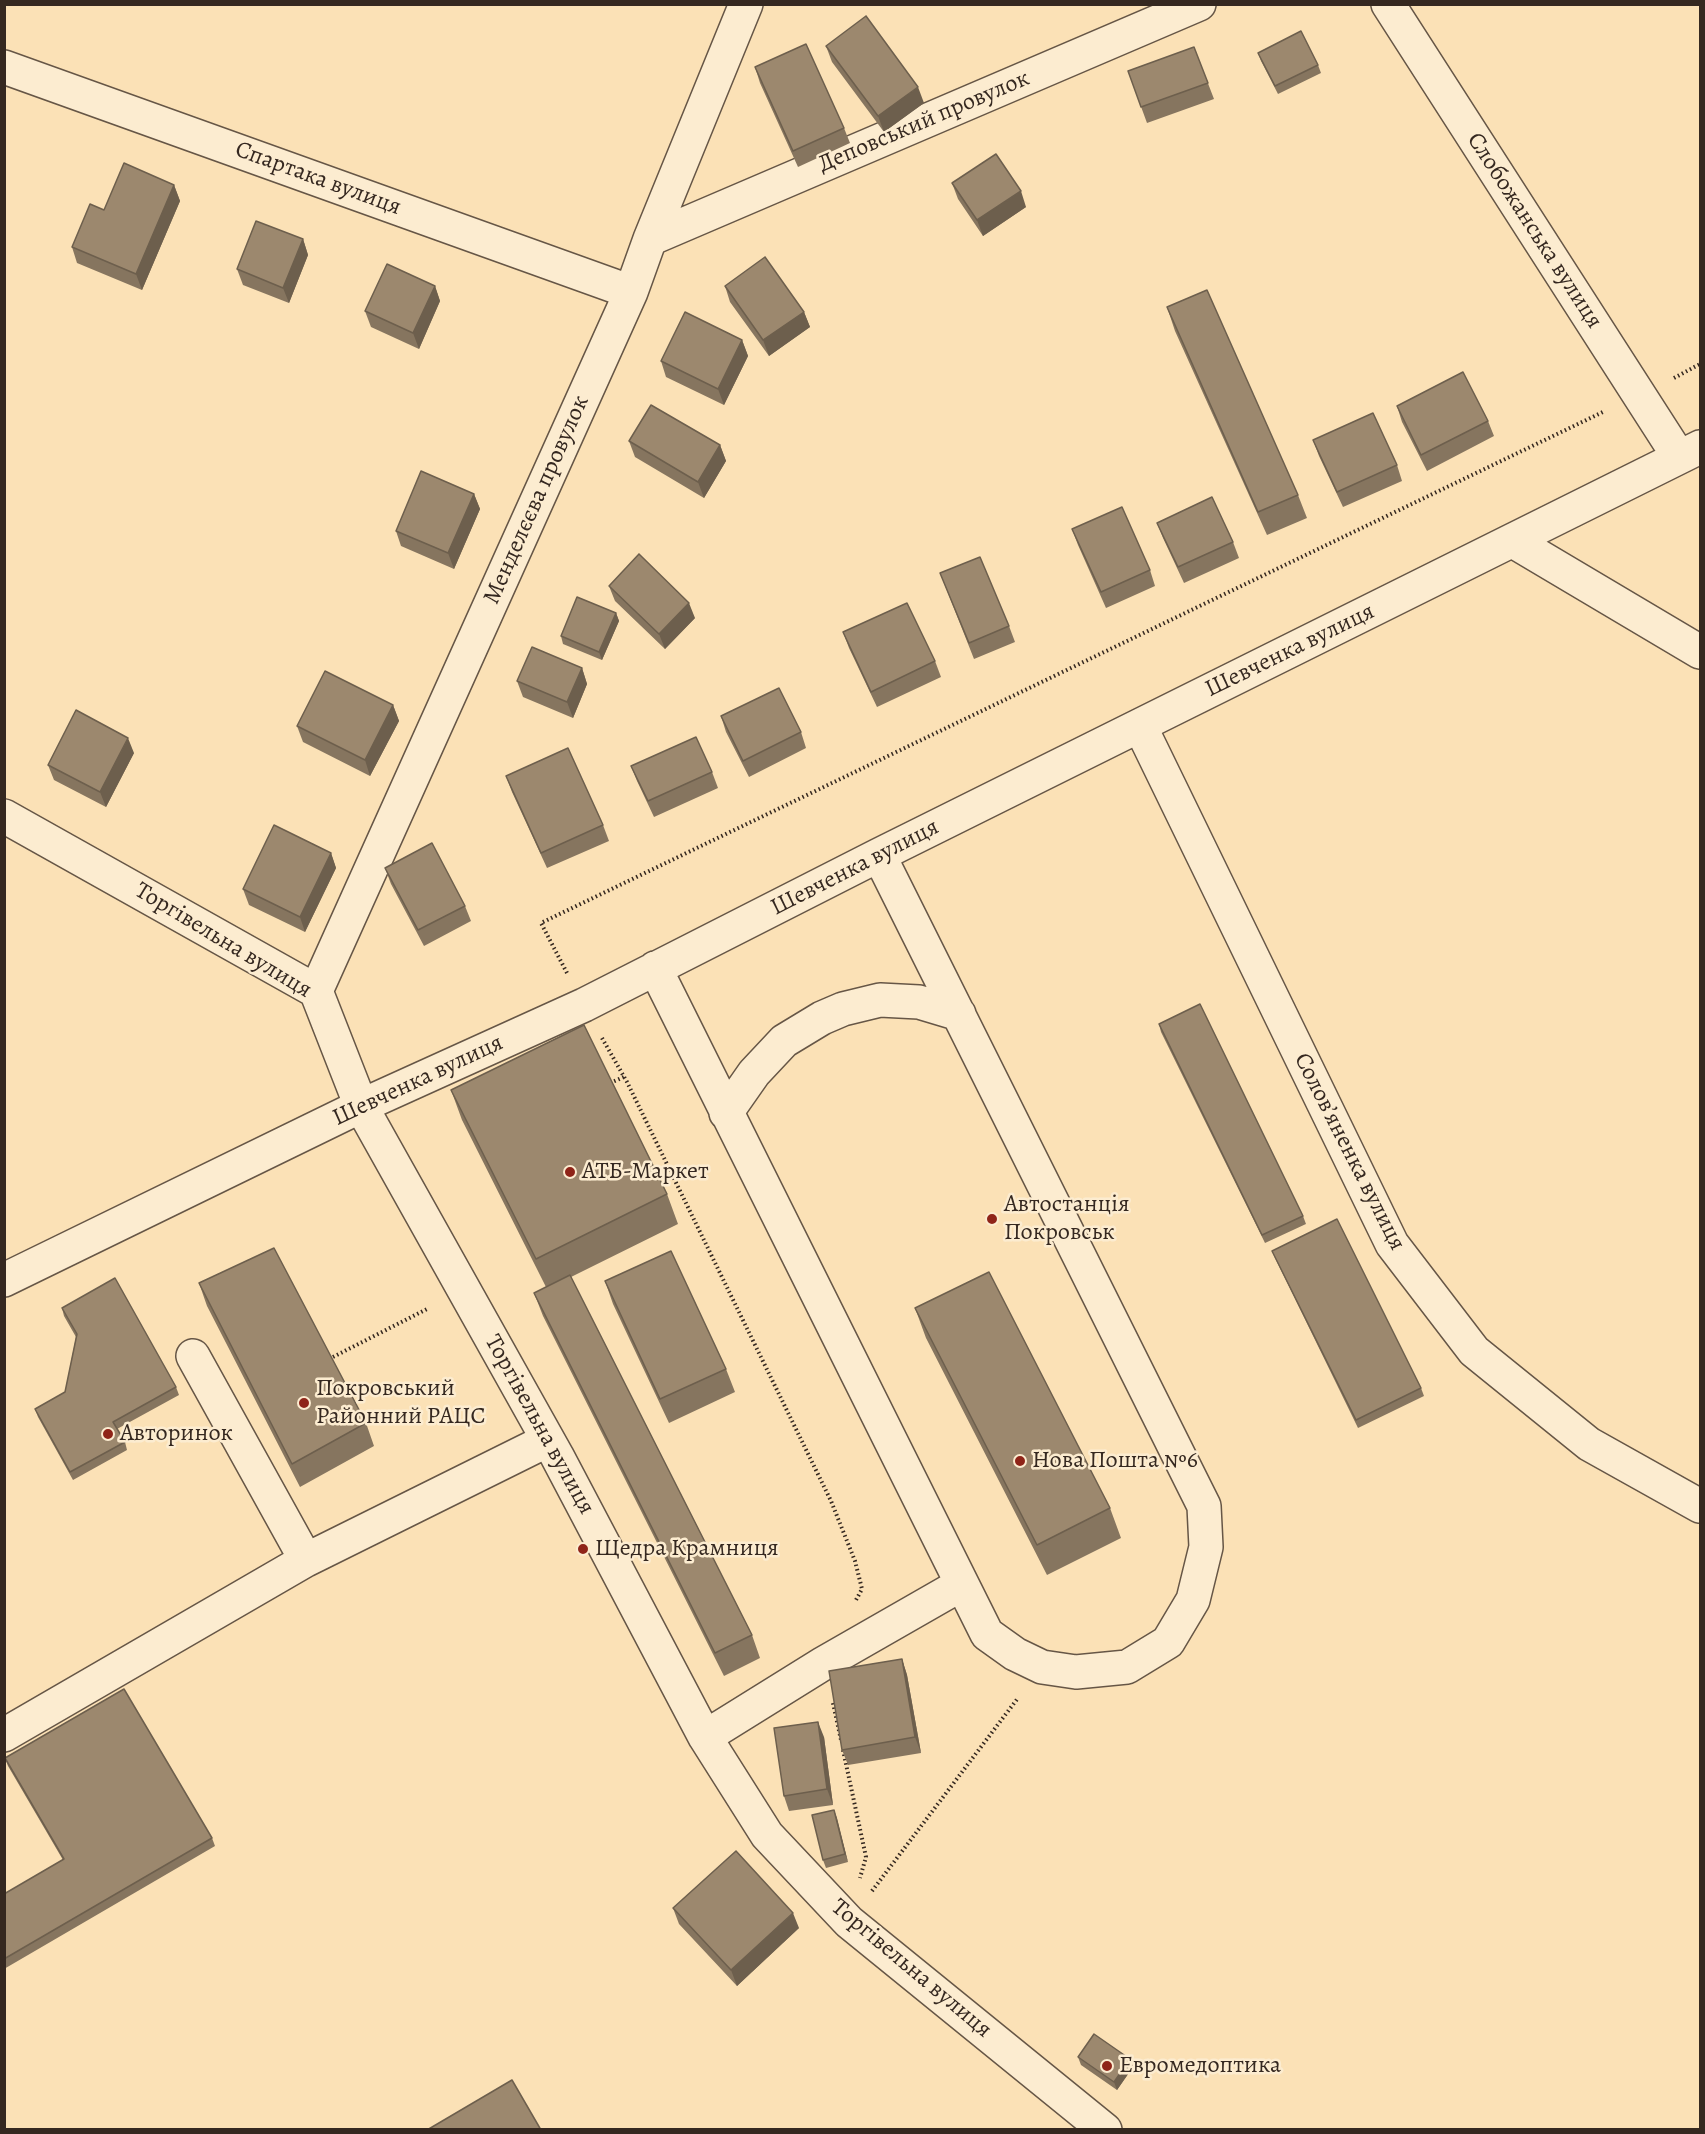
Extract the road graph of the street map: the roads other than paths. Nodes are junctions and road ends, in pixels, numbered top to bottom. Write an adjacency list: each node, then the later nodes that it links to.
1 (746, 4): 5 (street, Менделєєва провулок)
2 (1199, 4): 5 (street, Деповський провулок)
3 (1388, 4): 7 (street, Слобожанська вулиця)
4 (4, 67): 6 (street, Спартака вулиця)
5 (650, 239): 6 (street, Менделєєва провулок)
6 (631, 291): 14 (street, Менделєєва провулок)
7 (1690, 452): 8 (street, Шевченка вулиця)
8 (1513, 541): 9 (street); 10 (street, Шевченка вулиця)
9 (1701, 652)
10 (1140, 726): 12 (street, Шевченка вулиця); 21 (street, Солов’яненка вулиця)
11 (4, 816): 14 (street, Торгівельна вулиця)
12 (879, 855): 13 (street, Шевченка вулиця); 15 (street)
13 (655, 968): 16 (street, Шевченка вулиця); 17 (street)
14 (316, 991): 16 (street, Торгівельна вулиця)
15 (959, 1014): 17 (street); 23 (street)
16 (361, 1106): 18 (street, Шевченка вулиця); 20 (street, Торгівельна вулиця)
17 (726, 1113): 23 (street)
18 (4, 1280)
19 (194, 1356): 22 (street)
20 (548, 1440): 22 (street); 25 (street, Торгівельна вулиця)
21 (1701, 1506)
22 (306, 1560): 24 (street)
23 (962, 1584): 25 (street)
24 (4, 1736)
25 (705, 1737): 26 (street, Торгівельна вулиця)
26 (1106, 2130)

